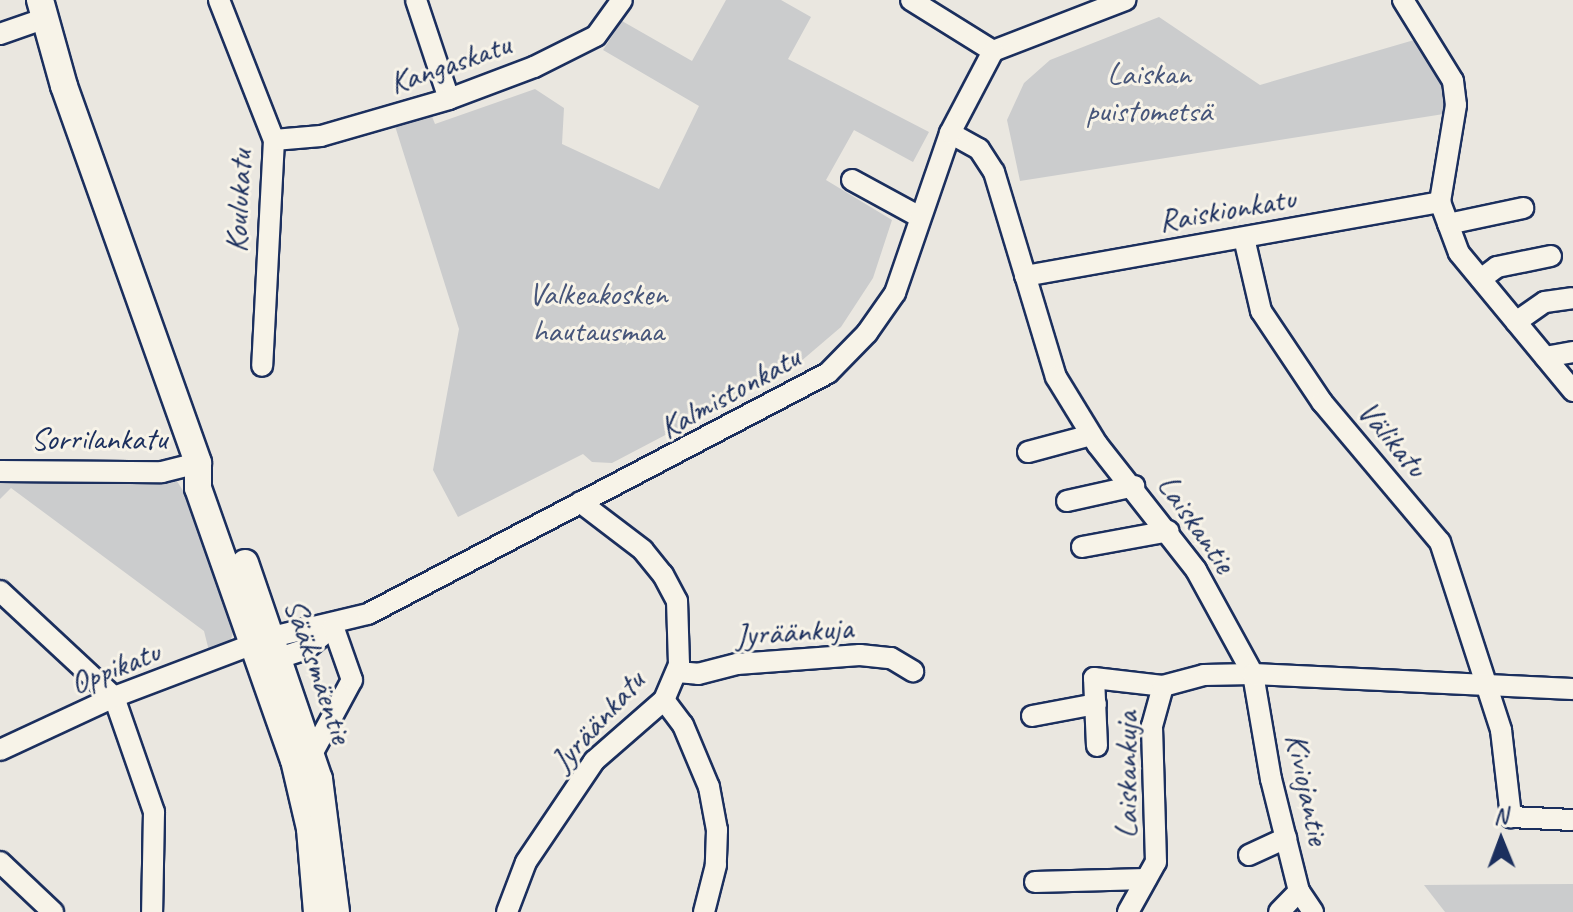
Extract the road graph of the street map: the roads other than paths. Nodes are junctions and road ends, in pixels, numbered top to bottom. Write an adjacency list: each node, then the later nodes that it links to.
1 (219, 0): 12 (street, Koulukatu)
2 (416, 0): 10 (street)
3 (622, 0): 10 (street, Kangaskatu)
4 (911, 0): 9 (street)
5 (1125, 0): 9 (street)
6 (1403, 0): 14 (street)
7 (35, 10): 8 (street); 30 (main road, Sääksmäentie)
8 (0, 34)
9 (993, 51): 11 (street, Kalmistonkatu)
10 (449, 99): 12 (street, Kangaskatu)
11 (950, 133): 16 (street, Kalmistonkatu); 20 (street, Laiskantie)
12 (274, 140): 26 (street, Koulukatu)
13 (852, 180): 16 (street)
14 (1440, 202): 17 (street); 18 (street, Raiskionkatu)
15 (1523, 208): 17 (street)
16 (920, 217): 34 (street, Kalmistonkatu)
17 (1448, 224): 21 (street)
18 (1244, 238): 20 (street, Raiskionkatu); 43 (street, Välikatu)
19 (1551, 256): 21 (street)
20 (1025, 276): 28 (street, Laiskantie)
21 (1481, 279): 23 (street)
22 (1572, 298): 23 (street)
23 (1516, 322): 25 (street)
24 (1573, 352): 25 (street)
25 (1545, 357): 27 (street)
26 (262, 366)
27 (1573, 391)
28 (1091, 435): 29 (street); 32 (street, Laiskantie)
29 (1028, 452)
30 (198, 463): 31 (street, Sorrilankatu); 39 (main road, Sääksmäentie)
31 (0, 471)
32 (1134, 486): 33 (street); 35 (street, Laiskantie)
33 (1067, 501)
34 (580, 502): 38 (street, Kalmistonkatu); 41 (street, Jyräänkatu)
35 (1169, 531): 36 (street); 42 (street, Laiskantie)
36 (1082, 547)
37 (0, 591): 46 (street)
38 (333, 626): 39 (street, Kalmistonkatu); 52 (street)
39 (269, 648): 46 (street, Oppikatu); 52 (main road, Sääksmäentie)
40 (913, 671): 41 (street, Jyräänkuja)
41 (677, 672): 47 (street, Jyräänkatu)
42 (1253, 674): 43 (street); 44 (street, Laiskankuja); 54 (street, Kiviojantie)
43 (1484, 683): 45 (street); 53 (street, Välikatu)
44 (1163, 686): 48 (street); 57 (street, Laiskankuja)
45 (1573, 689)
46 (114, 697): 51 (street, Oppikatu); 61 (street)
47 (664, 700): 64 (street, Jyräänkatu); 65 (street)
48 (1096, 704): 49 (street); 50 (street)
49 (1032, 716)
50 (1097, 746)
51 (0, 750)
52 (303, 757): 62 (main road, Sääksmäentie); 63 (main road, Sääksmäentie)
53 (1573, 820)
54 (1286, 838): 55 (street); 59 (street, Kiviojantie)
55 (1249, 855)
56 (0, 862): 60 (street)
57 (1151, 870): 58 (street); 66 (street)
58 (1035, 882)
59 (1299, 891): 67 (street); 68 (street, Kiviojantie)
60 (53, 912)
61 (152, 912)
62 (317, 912)
63 (336, 912)
64 (507, 912)
65 (704, 912)
66 (1128, 912)
67 (1279, 912)
68 (1313, 912)

